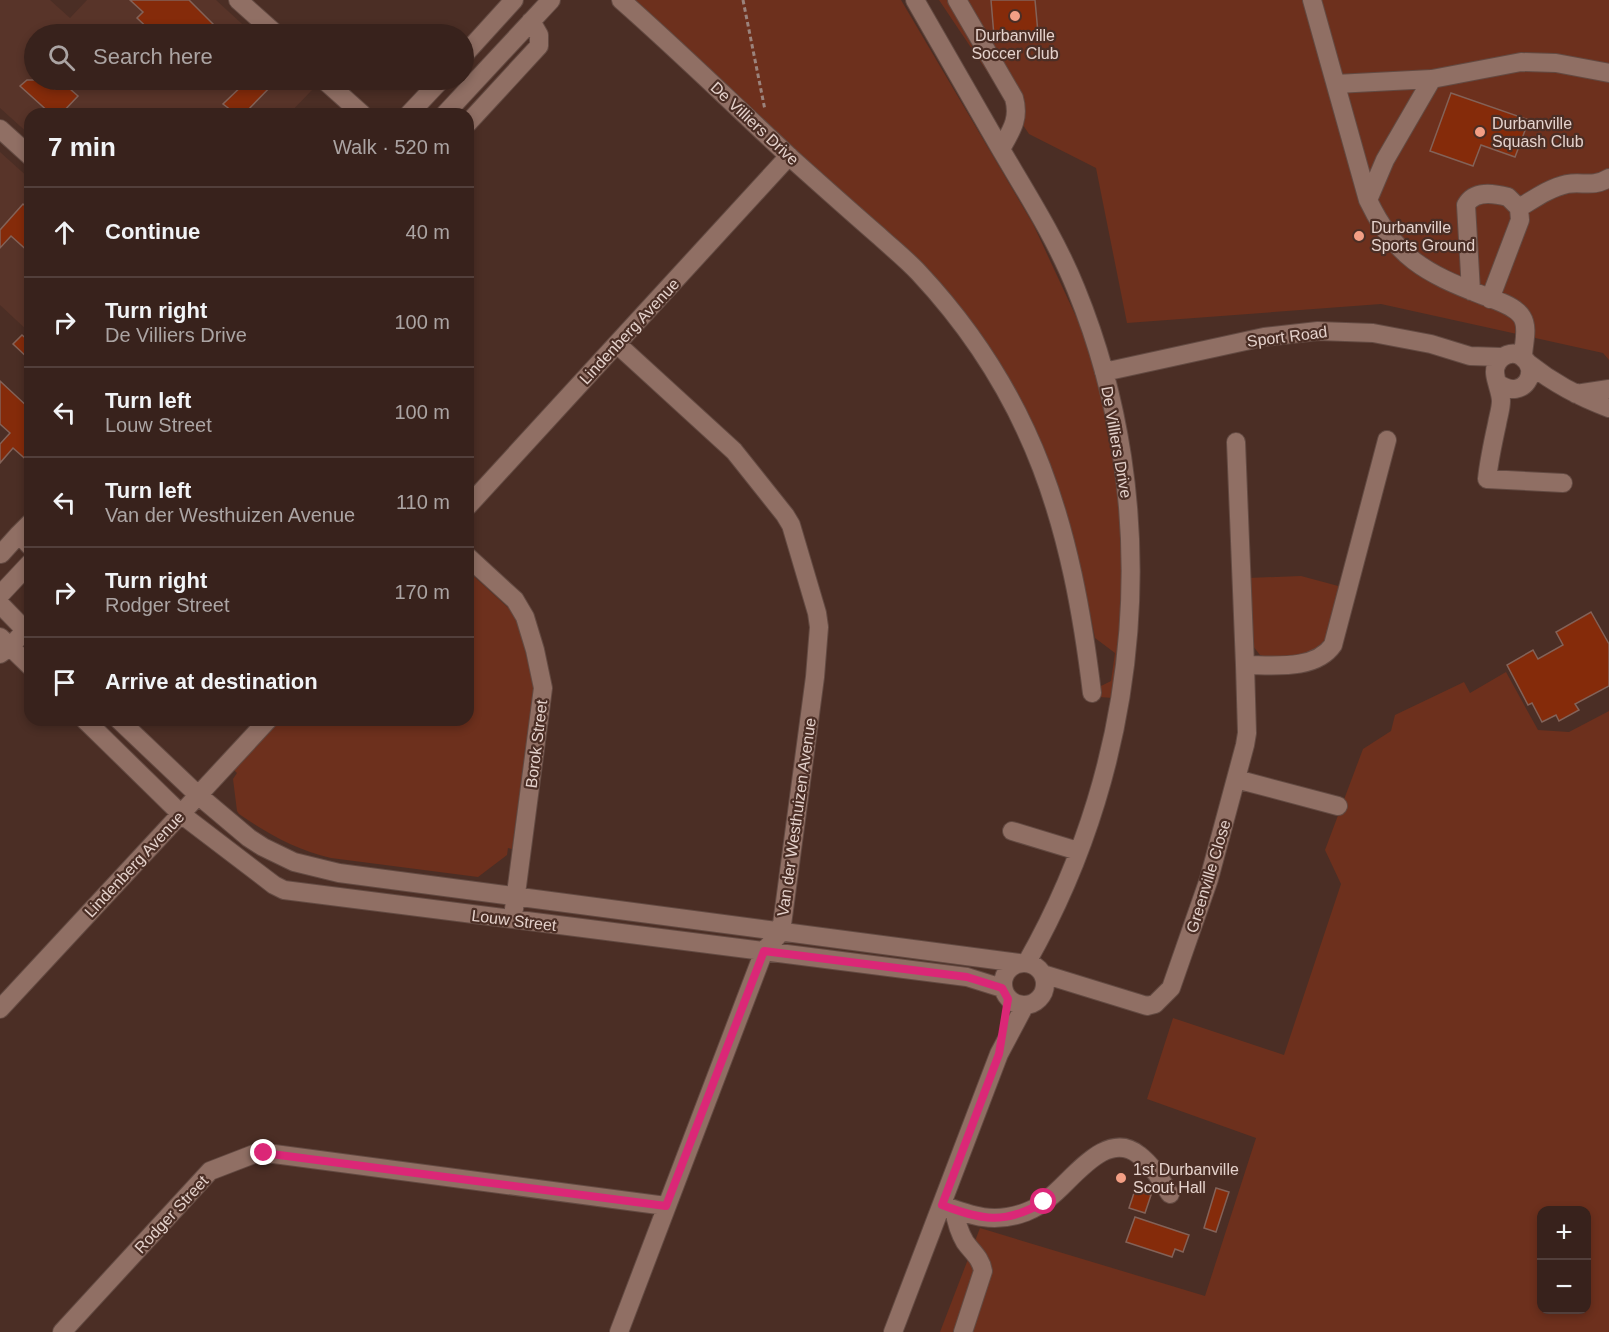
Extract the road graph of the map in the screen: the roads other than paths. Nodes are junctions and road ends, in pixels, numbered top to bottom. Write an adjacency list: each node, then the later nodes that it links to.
1 (238, 0): 9 (street)
2 (514, 0): 10 (street)
3 (550, 0): 8 (street)
4 (621, 0): 25 (street, De Villiers Drive)
5 (915, 0): 23 (street, De Villiers Drive)
6 (957, 0): 23 (street)
7 (1312, 0): 14 (street)
8 (531, 21): 13 (street); 21 (street)
9 (265, 24)
10 (474, 44)
11 (1609, 73): 12 (street)
12 (1432, 79): 14 (street); 27 (street)
13 (474, 83)
14 (1335, 84): 27 (street)
15 (335, 90): 18 (street)
16 (432, 90): 19 (street)
17 (467, 90): 20 (street)
18 (355, 108)
19 (415, 108)
20 (451, 108)
21 (474, 116)
22 (0, 129): 24 (street)
23 (1001, 149): 34 (street, De Villiers Drive)
24 (24, 151)
25 (789, 156): 31 (street, Lindenberg Avenue); 54 (street, De Villiers Drive)
26 (1606, 185): 28 (street)
27 (1368, 200): 29 (street)
28 (1519, 208): 29 (street); 30 (street)
29 (1471, 291): 30 (street)
30 (1490, 299): 32 (street)
31 (617, 344): 42 (street, Lindenberg Avenue); 66 (street, Van der Westhuizen Avenue)
32 (1517, 355): 33 (street, Sport Road); 35 (street); 35 (street); 37 (street, Sport Road)
33 (1470, 356): 34 (street, Sport Road); 35 (street, Sport Road)
34 (1104, 372): 63 (street, De Villiers Drive)
35 (1508, 384): 37 (street, Sport Road); 41 (street)
36 (1609, 389): 37 (street)
37 (1577, 395): 38 (street, Sport Road)
38 (1609, 408)
39 (1387, 440): 53 (street)
40 (1236, 442): 53 (street, Greenville Close)
41 (1563, 483)
42 (474, 499)
43 (24, 536): 44 (street)
44 (1, 554)
45 (474, 562): 64 (street, Borok Street)
46 (24, 569): 47 (street)
47 (0, 595)
48 (0, 604): 49 (street)
49 (24, 626)
50 (24, 633): 51 (street)
51 (4, 646): 52 (street)
52 (24, 661)
53 (1245, 665): 58 (street, Greenville Close)
54 (1092, 693)
55 (91, 726): 61 (street, Louw Street)
56 (125, 726): 59 (street, Louw Street)
57 (262, 726): 59 (street, Lindenberg Avenue)
58 (1236, 779): 60 (street); 69 (street, Greenville Close)
59 (198, 795): 61 (street, Lindenberg Avenue); 64 (street, Louw Street)
60 (1338, 807)
61 (180, 814): 65 (street, Louw Street); 72 (street, Lindenberg Avenue)
62 (1012, 831): 63 (street)
63 (1078, 851): 68 (street, De Villiers Drive)
64 (516, 896): 65 (street, Borok Street); 66 (street, Louw Street)
65 (513, 920): 67 (street, Louw Street)
66 (781, 932): 67 (street, Van der Westhuizen Avenue); 68 (street, Louw Street)
67 (764, 951): 71 (street, Louw Street); 74 (street, Van der Westhuizen Avenue)
68 (1032, 967): 69 (street, Greenville Close); 70 (street); 71 (street)
69 (1082, 988): 70 (street, Greenville Close)
70 (1042, 994): 71 (street)
71 (1012, 997): 75 (street)
72 (0, 1009)
73 (1170, 1194): 75 (street)
74 (666, 1206): 76 (street, Rodger Street); 77 (street, Van der Westhuizen Avenue)
75 (948, 1207): 78 (street); 79 (street)
76 (62, 1332)
77 (619, 1332)
78 (893, 1332)
79 (963, 1332)

